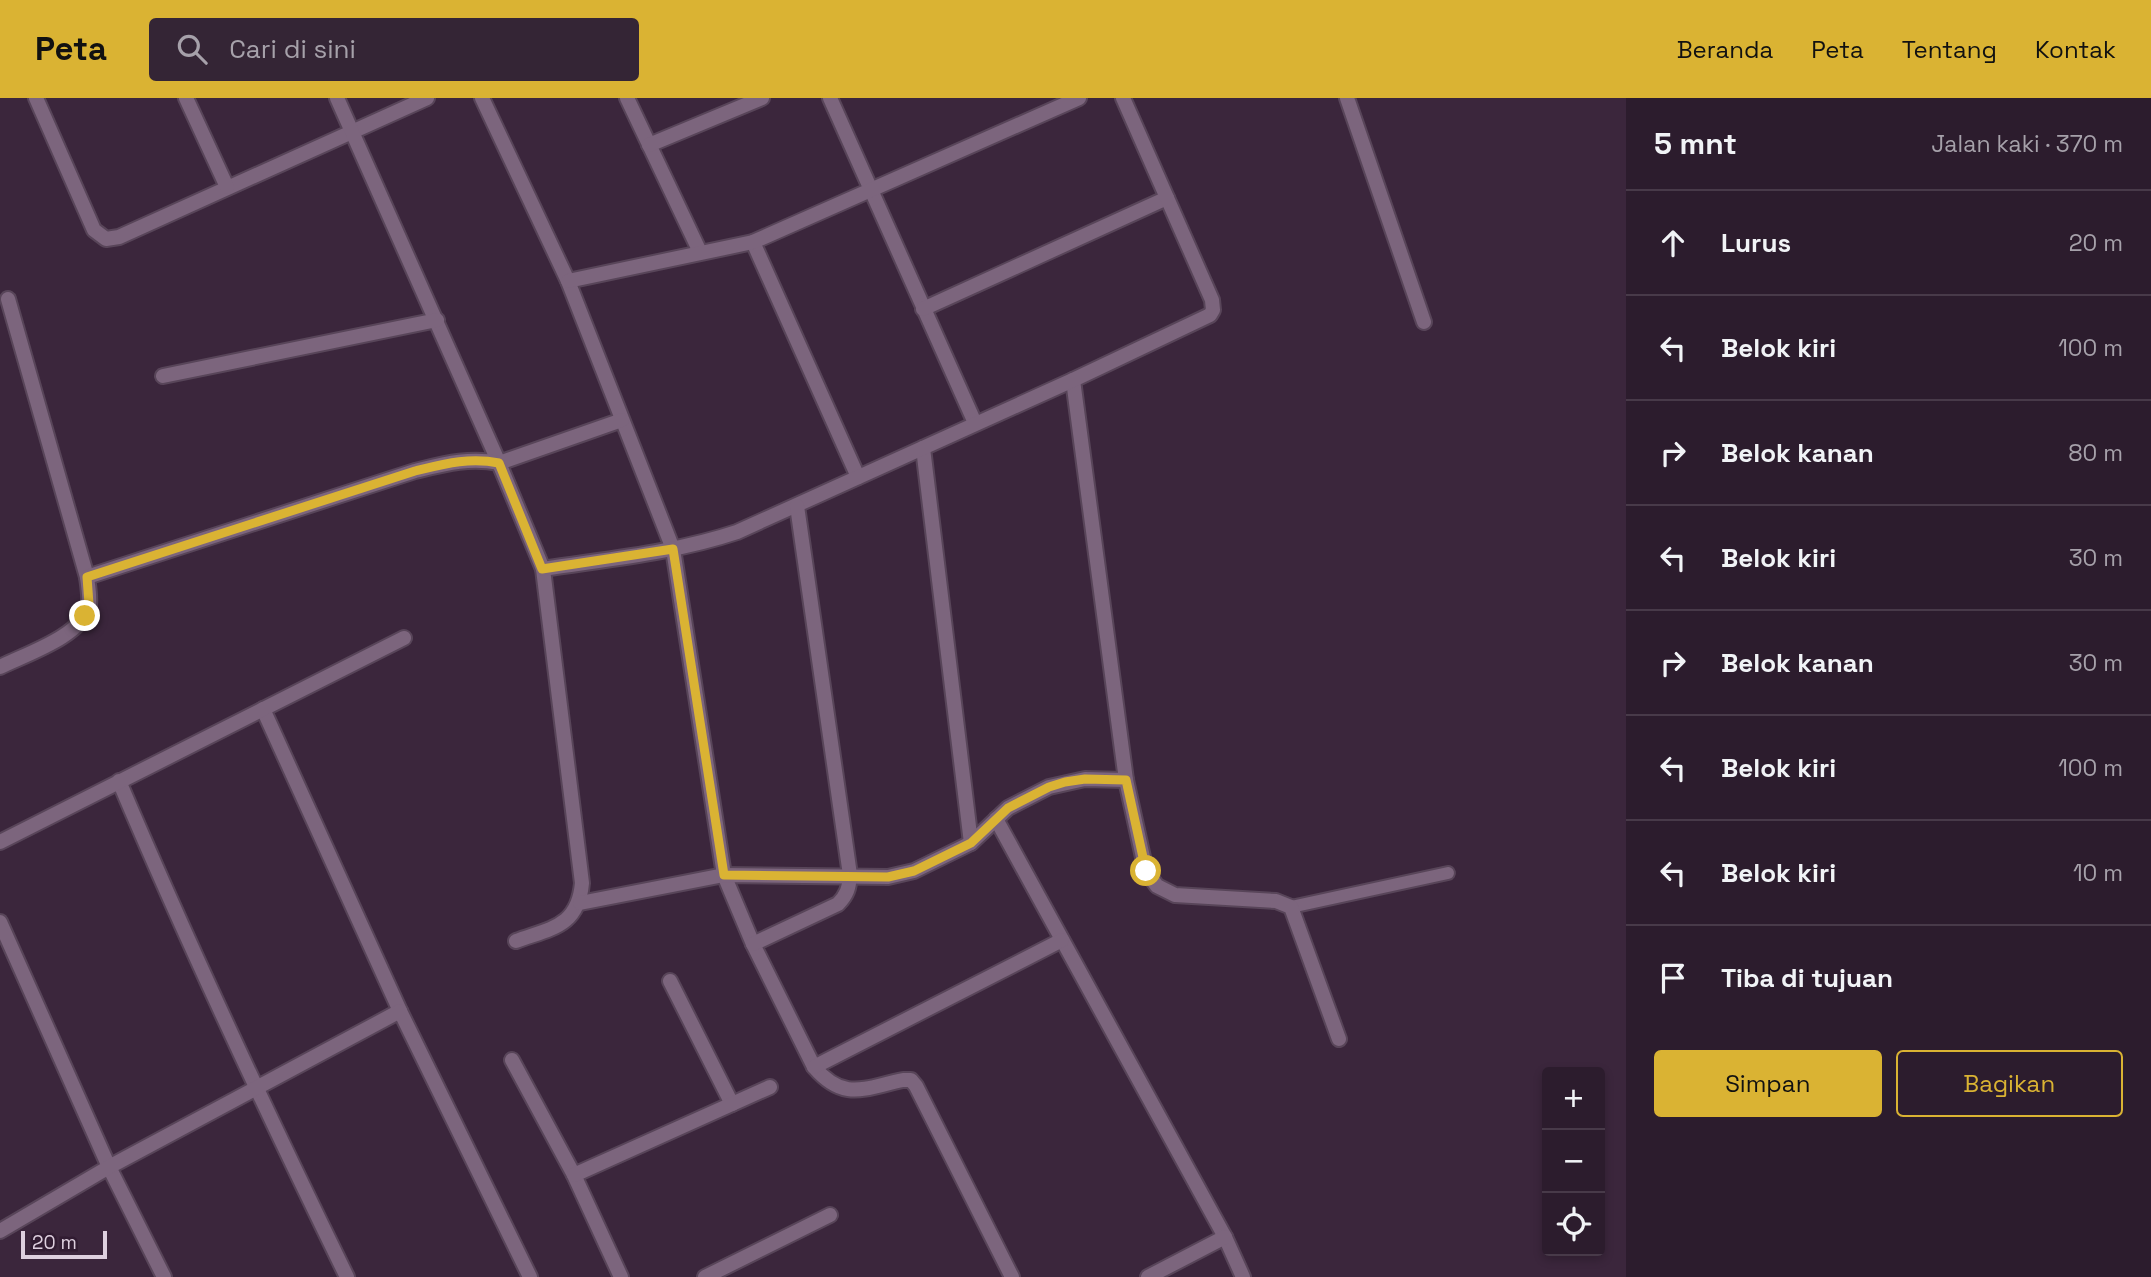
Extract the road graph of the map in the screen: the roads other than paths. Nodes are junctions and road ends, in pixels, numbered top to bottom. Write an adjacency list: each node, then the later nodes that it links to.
1 (36, 98): 14 (street)
2 (186, 98): 14 (street)
3 (337, 98): 12 (street)
4 (427, 98): 12 (street)
5 (482, 98): 19 (street)
6 (627, 98): 13 (street)
7 (762, 98): 13 (street)
8 (831, 98): 15 (street)
9 (1079, 98): 15 (street)
10 (1123, 98): 16 (street)
11 (1347, 98): 23 (street)
12 (352, 131): 14 (street); 22 (street)
13 (649, 145): 18 (street)
14 (227, 187)
15 (871, 192): 17 (street); 21 (street)
16 (1167, 198): 21 (street); 25 (street)
17 (753, 242): 18 (street); 30 (street)
18 (700, 252): 19 (street)
19 (568, 281): 26 (street)
20 (8, 299): 34 (street)
21 (923, 309): 27 (street)
22 (437, 320): 24 (street); 29 (street)
23 (1424, 322)
24 (163, 376)
25 (1073, 380): 27 (street); 38 (street)
26 (622, 420): 29 (street); 32 (street)
27 (975, 423): 28 (street)
28 (923, 448): 30 (street); 42 (street)
29 (499, 463): 33 (street); 34 (street)
30 (858, 477): 31 (street)
31 (797, 506): 32 (street); 45 (street)
32 (673, 549): 33 (street); 44 (street)
33 (542, 569): 46 (street)
34 (87, 577): 36 (street)
35 (404, 638): 37 (street)
36 (0, 667)
37 (263, 709): 39 (street); 53 (street)
38 (1126, 780): 40 (street); 47 (street)
39 (119, 781): 41 (street); 58 (street)
40 (996, 819): 42 (street); 49 (street)
41 (0, 842)
42 (971, 843): 45 (street)
43 (1448, 873): 47 (lane)
44 (724, 875): 45 (street); 46 (street); 51 (street)
45 (850, 875): 51 (street)
46 (580, 903): 50 (street)
47 (1291, 907): 54 (street)
48 (0, 922): 60 (street)
49 (1062, 940): 56 (street); 64 (street)
50 (516, 941)
51 (753, 944): 56 (street)
52 (670, 981): 59 (street)
53 (400, 1011): 58 (street); 67 (street)
54 (1339, 1039)
55 (512, 1060): 61 (street)
56 (814, 1067): 70 (street)
57 (770, 1087): 59 (street)
58 (255, 1088): 60 (street); 66 (street)
59 (732, 1104): 61 (street)
60 (109, 1167): 63 (street); 65 (street)
61 (574, 1175): 68 (street)
62 (830, 1215): 69 (street)
63 (0, 1231)
64 (1225, 1237): 71 (street); 72 (street)
65 (164, 1277)
66 (347, 1277)
67 (530, 1277)
68 (621, 1277)
69 (705, 1277)
70 (1012, 1277)
71 (1148, 1277)
72 (1243, 1277)

